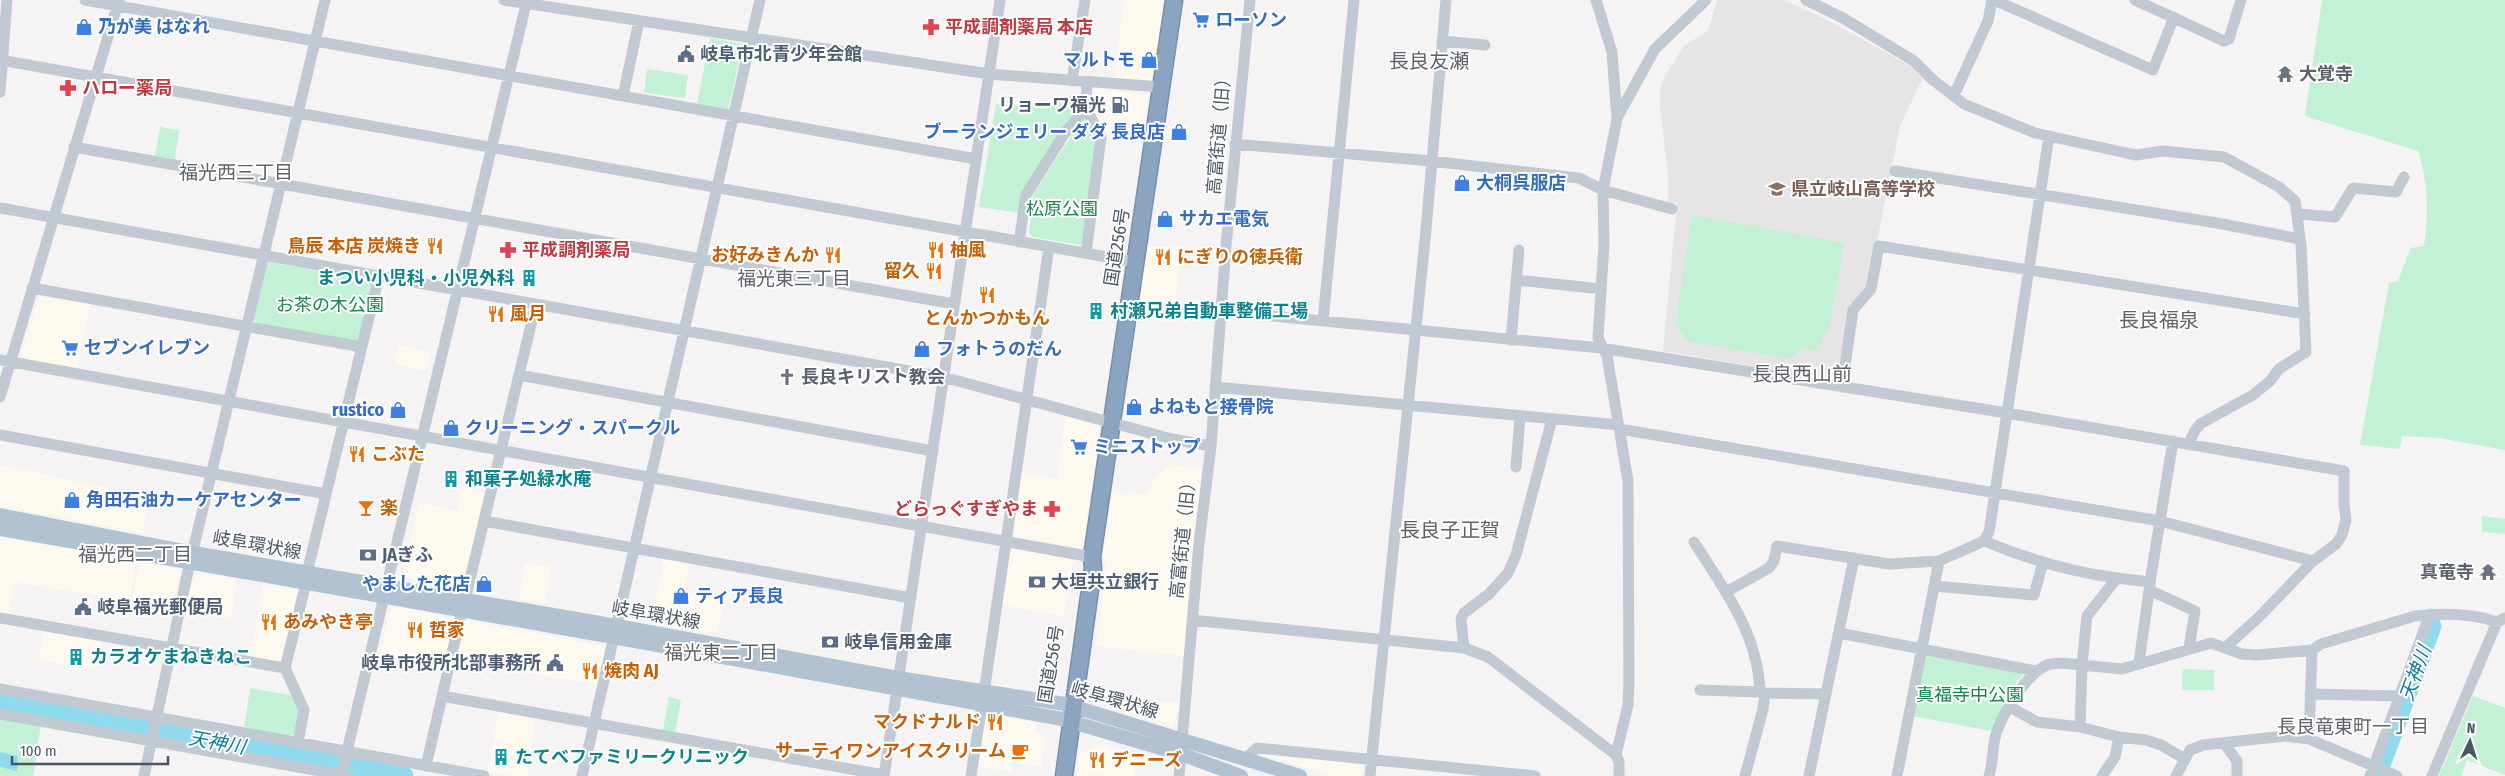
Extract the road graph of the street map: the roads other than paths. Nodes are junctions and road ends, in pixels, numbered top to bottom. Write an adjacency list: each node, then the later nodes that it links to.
1 (7, 0): 26 (street)
2 (85, 0): 19 (street)
3 (325, 0): 23 (street)
4 (504, 0): 18 (street)
5 (760, 0): 22 (street)
6 (996, 0): 27 (street)
7 (1085, 0): 30 (street)
8 (1174, 0): 32 (highway, 国道256号)
9 (1250, 0): 41 (street, 高富街道（旧）)
10 (1354, 0): 44 (street)
11 (1446, 0): 24 (street)
12 (1596, 0): 39 (street)
13 (1706, 0): 39 (street)
14 (1806, 0): 34 (street)
15 (1993, 0): 20 (street); 34 (street)
16 (2135, 0): 20 (street)
17 (2241, 0): 20 (street)
18 (527, 2): 21 (street); 29 (street)
19 (118, 3): 23 (street); 28 (street)
20 (2174, 17)
21 (639, 21): 22 (street); 35 (street)
22 (752, 38): 27 (street); 38 (street)
23 (315, 41): 29 (street); 37 (street)
24 (1442, 41): 25 (street); 46 (street)
25 (1485, 45)
26 (1, 60): 28 (street); 33 (street)
27 (989, 74): 30 (street); 45 (street)
28 (95, 76): 37 (street); 42 (street)
29 (509, 76): 35 (street); 43 (street)
30 (1072, 81): 31 (street)
31 (1087, 82): 32 (street); 36 (street)
32 (1161, 87): 66 (highway, 国道256号)
33 (0, 92)
34 (1954, 95): 40 (street)
35 (623, 96): 38 (street)
36 (1086, 108): 60 (street); 63 (street)
37 (298, 113): 43 (street); 49 (street)
38 (734, 116): 45 (street); 50 (street)
39 (1617, 119): 51 (street)
40 (2050, 136): 52 (street); 55 (street)
41 (1236, 144): 44 (street); 75 (street, 高富街道（旧）)
42 (74, 147): 49 (street); 56 (street)
43 (492, 147): 50 (street); 57 (street)
44 (1340, 154): 46 (street); 77 (street)
45 (976, 159): 58 (street)
46 (1431, 161): 51 (street); 80 (street)
47 (1895, 171): 52 (street)
48 (2404, 177): 55 (street)
49 (281, 184): 57 (street); 64 (street)
50 (718, 186): 58 (street); 65 (street)
51 (1603, 190): 54 (street); 83 (street)
52 (2040, 195): 59 (street); 67 (street)
53 (0, 208): 56 (street)
54 (1672, 209)
55 (2298, 214): 59 (street)
56 (53, 217): 64 (street); 70 (street)
57 (475, 218): 65 (street); 72 (street)
58 (965, 232): 60 (street); 74 (street)
59 (2300, 238): 76 (street)
60 (1019, 242): 61 (street)
61 (1050, 247): 63 (street); 90 (street)
62 (1519, 250): 69 (street)
63 (1086, 253): 66 (street)
64 (264, 255): 68 (street); 78 (street)
65 (702, 259): 74 (street); 79 (street)
66 (1135, 262): 98 (highway, 国道256号)
67 (2029, 269): 76 (street); 88 (street); 94 (street)
68 (379, 276): 72 (street); 82 (street)
69 (1516, 280): 71 (street); 81 (street)
70 (32, 288): 78 (street); 84 (street)
71 (1592, 288)
72 (458, 290): 73 (street); 101 (street)
73 (536, 304): 79 (street); 85 (street)
74 (954, 304): 86 (street)
75 (1221, 311): 77 (street); 87 (street, 高富街道（旧）)
76 (2305, 314): 103 (street)
77 (1323, 321): 80 (street)
78 (247, 327): 82 (street); 91 (street)
79 (685, 330): 86 (street); 92 (street)
80 (1415, 330): 81 (street); 93 (street)
81 (1511, 340): 83 (street)
82 (362, 347): 97 (street)
83 (1601, 348): 88 (street); 99 (street)
84 (5, 361): 89 (street); 91 (street)
85 (519, 375): 92 (street); 105 (street)
86 (943, 377): 90 (street); 106 (street)
87 (1215, 387): 93 (street); 104 (street, 高富街道（旧）)
88 (1842, 387): 94 (street)
89 (0, 396)
90 (1027, 399): 98 (street); 117 (street)
91 (230, 402): 97 (street); 108 (street)
92 (668, 402): 106 (street); 109 (street)
93 (1408, 404): 95 (street); 141 (street)
94 (2007, 413): 102 (street); 110 (street)
95 (1520, 417): 96 (street); 107 (street)
96 (1552, 419): 99 (street); 144 (street)
97 (344, 422): 101 (street); 111 (street)
98 (1110, 423): 104 (street); 122 (highway, 国道256号)
99 (1620, 427): 110 (street); 175 (street)
100 (0, 435): 108 (street)
101 (422, 437): 105 (street); 131 (street)
102 (2173, 441): 103 (street); 114 (street)
103 (2189, 444): 124 (street)
104 (1211, 446): 137 (street, 高富街道（旧）)
105 (501, 451): 109 (street); 113 (street)
106 (933, 451): 115 (street)
107 (1516, 467)
108 (212, 473): 111 (street); 121 (street)
109 (651, 477): 115 (street); 120 (street)
110 (1994, 493): 114 (street); 118 (street)
111 (326, 494): 127 (street)
112 (0, 515): 121 (main road, 岐阜環状線)
113 (484, 521): 120 (street); 134 (street)
114 (2160, 521): 124 (street); 130 (street)
115 (922, 525): 117 (street); 133 (street)
116 (0, 529): 121 (main road, 岐阜環状線)
117 (1006, 541): 122 (street); 160 (street)
118 (1984, 541): 125 (street); 126 (street)
119 (1694, 542): 132 (street)
120 (635, 548): 133 (street); 139 (street)
121 (192, 558): 127 (main road, 岐阜環状線); 143 (street)
122 (1091, 558): 162 (highway, 国道256号)
123 (1854, 558): 125 (street); 132 (street); 140 (street)
124 (2313, 560): 142 (street)
125 (1939, 561): 129 (street)
126 (2043, 562): 128 (street); 129 (street)
127 (306, 578): 131 (main road, 岐阜環状線); 150 (street)
128 (2117, 578): 130 (street); 149 (street)
129 (1934, 586): 145 (street)
130 (2150, 586): 146 (street); 148 (street)
131 (385, 592): 134 (main road, 岐阜環状線); 173 (street)
132 (1726, 592): 155 (street)
133 (911, 598): 152 (street)
134 (463, 605): 139 (main road, 岐阜環状線); 158 (street)
135 (2430, 614): 138 (street); 147 (street); 159 (street)
136 (0, 618): 143 (street)
137 (1192, 620): 141 (street); 168 (street, 高富街道（旧）)
138 (2501, 620): 203 (street)
139 (615, 631): 152 (main road, 岐阜環状線); 165 (street)
140 (1839, 633): 145 (street); 156 (street)
141 (1384, 640): 144 (street); 178 (street)
142 (2226, 647): 146 (street); 147 (street)
143 (172, 648): 150 (street); 164 (street)
144 (1464, 648): 175 (street)
145 (1921, 648): 151 (street); 197 (street)
146 (2189, 648): 148 (street)
147 (2312, 650): 157 (street)
148 (2139, 663): 149 (street)
149 (2082, 664): 151 (street); 166 (street)
150 (285, 668): 171 (street)
151 (2036, 671): 161 (street)
152 (897, 684): 160 (main road, 岐阜環状線); 185 (street)
153 (0, 688): 164 (street)
154 (1700, 690): 155 (street)
155 (1763, 692): 156 (street); 195 (street)
156 (1826, 694): 196 (street)
157 (2310, 694): 159 (street); 169 (street)
158 (442, 696): 165 (street); 179 (street)
159 (2399, 696): 180 (street)
160 (983, 698): 162 (main road, 岐阜環状線); 186 (street)
161 (2010, 706): 166 (street); 198 (street)
162 (1069, 713): 168 (main road, 岐阜環状線); 174 (main road, 岐阜環状線); 187 (highway, 国道256号); 188 (highway, 国道256号)
163 (0, 714): 170 (street)
164 (156, 719): 170 (street); 171 (street)
165 (594, 724): 184 (street); 185 (street)
166 (2080, 727): 167 (street)
167 (2119, 737): 177 (street); 199 (street)
168 (1182, 739): 174 (street, 高富街道（旧）); 176 (main road, 岐阜環状線)
169 (2309, 739): 172 (street); 180 (street)
170 (152, 740): 181 (street); 182 (street)
171 (298, 743): 173 (street)
172 (2224, 743): 177 (street); 201 (street)
173 (347, 752): 179 (street); 181 (street)
174 (1181, 754): 189 (street, 高富街道（旧）); 190 (main road, 岐阜環状線)
175 (1616, 755): 194 (street)
176 (1245, 759): 178 (street); 191 (main road, 岐阜環状線)
177 (2185, 759): 200 (street)
178 (1371, 760): 192 (street); 193 (street)
179 (426, 766): 183 (street)
180 (2376, 770): 202 (street)
181 (343, 775)
182 (144, 776)
183 (484, 776)
184 (582, 776)
185 (884, 776)
186 (971, 776)
187 (1054, 776)
188 (1064, 776)
189 (1179, 776)
190 (1241, 776)
191 (1300, 776)
192 (1370, 776)
193 (1535, 776)
194 (1619, 776)
195 (1745, 776)
196 (1809, 776)
197 (1896, 776)
198 (1989, 776)
199 (2102, 776)
200 (2176, 776)
201 (2237, 776)
202 (2397, 776)
203 (2432, 776)

